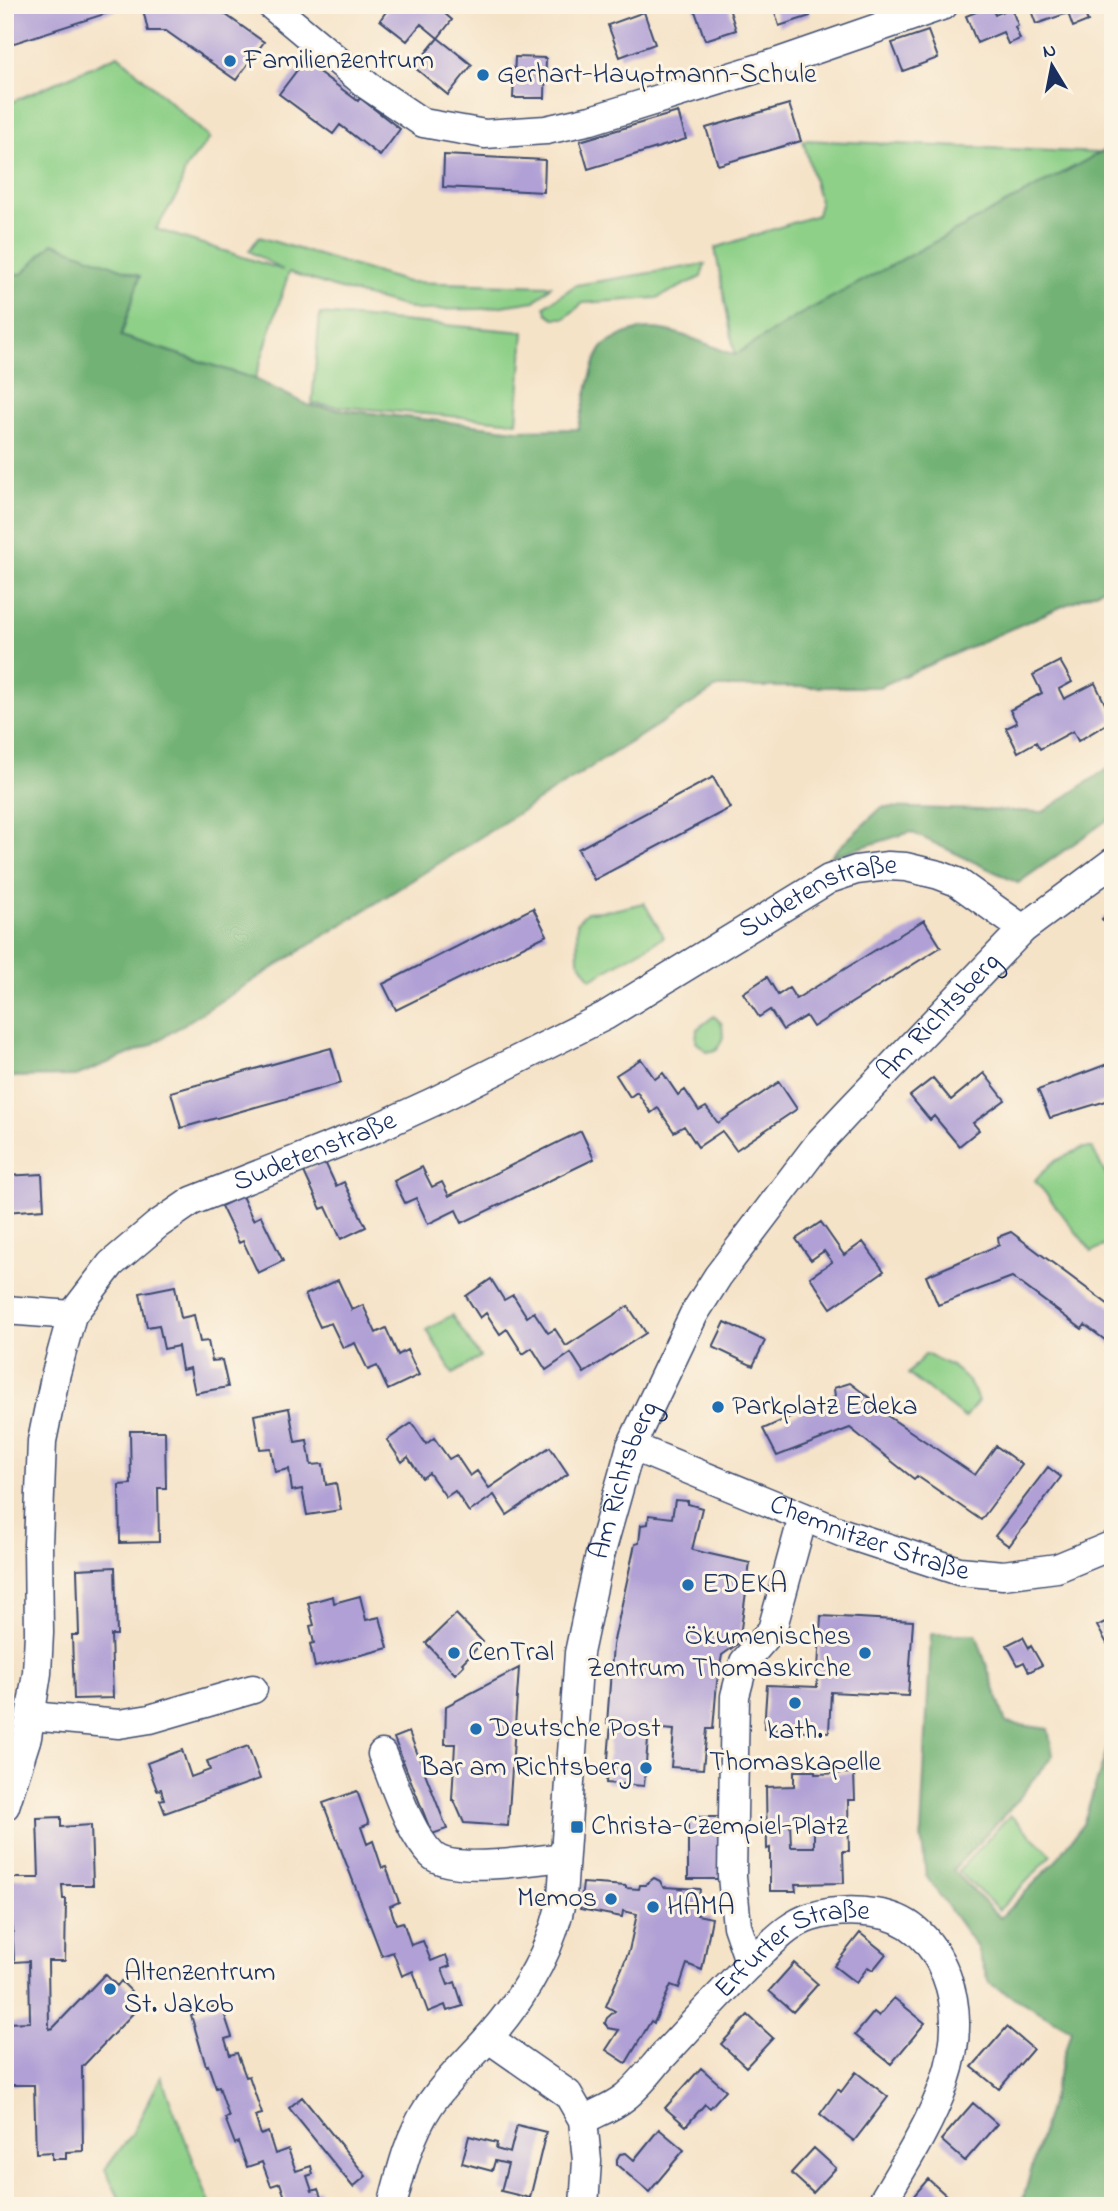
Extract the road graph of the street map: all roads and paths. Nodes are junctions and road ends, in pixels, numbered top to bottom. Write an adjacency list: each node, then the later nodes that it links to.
1 (271, 5): 2 (street)
2 (944, 5)
3 (1113, 862): 4 (street, Am Richtsberg)
4 (1023, 929): 6 (street, Sudetenstraße); 7 (street, Am Richtsberg)
5 (5, 1310): 6 (street)
6 (72, 1315): 11 (street, Sudetenstraße)
7 (631, 1446): 8 (street, Chemnitzer Straße); 14 (street, Am Richtsberg)
8 (803, 1517): 9 (street, Chemnitzer Straße); 15 (street)
9 (1113, 1545)
10 (253, 1689): 11 (street)
11 (31, 1716): 13 (street, Sudetenstraße)
12 (382, 1754): 14 (street)
13 (5, 1806)
14 (564, 1857): 16 (street, Am Richtsberg)
15 (750, 1964): 17 (street, Erfurter Straße); 20 (street, Erfurter Straße)
16 (488, 2038): 17 (street); 18 (street)
17 (583, 2120): 19 (street)
18 (392, 2206)
19 (584, 2206)
20 (880, 2206)

